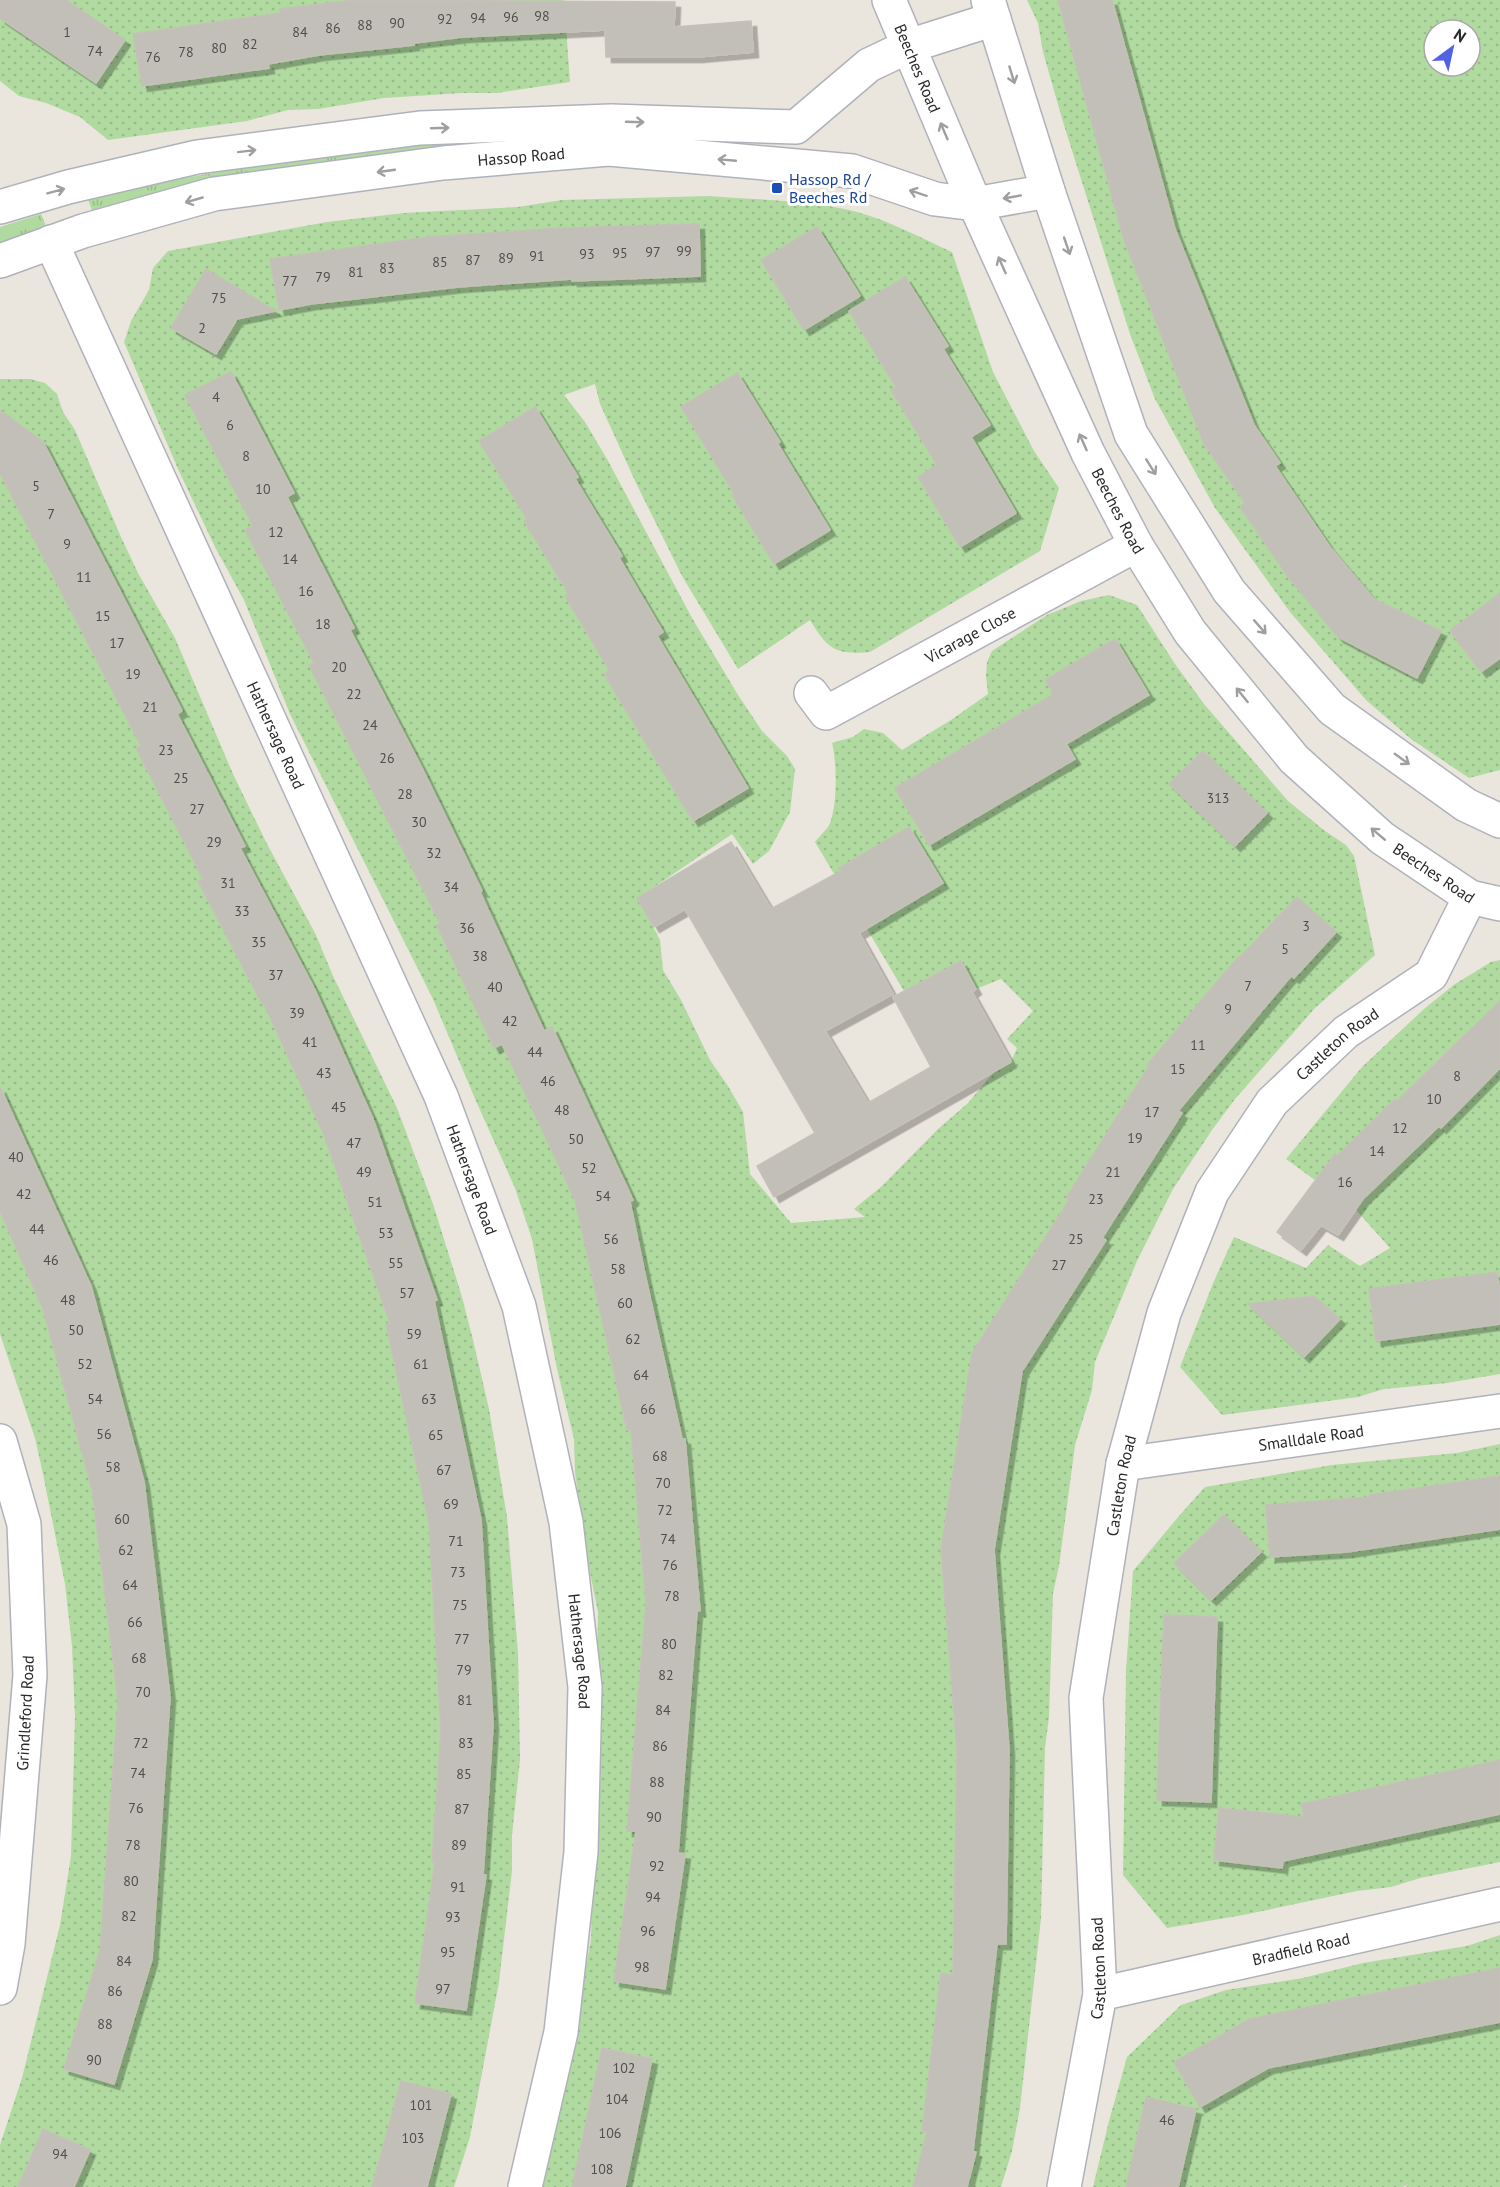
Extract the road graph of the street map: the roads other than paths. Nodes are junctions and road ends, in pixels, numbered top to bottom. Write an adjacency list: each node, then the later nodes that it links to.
1 (889, 0): 3 (street, Beeches Road)
2 (991, 10): 3 (street, Hassop Road); 4 (street, one-way to 4)
3 (909, 46): 5 (street, Hassop Road, one-way to 3); 6 (street, Beeches Road, one-way to 3)
4 (1048, 190): 6 (street, Hassop Road, one-way to 6); 11 (street, one-way to 11)
5 (4, 197)
6 (975, 204): 7 (street, Hassop Road, one-way to 7); 9 (street, Beeches Road, one-way to 6)
7 (51, 242): 8 (street, Hassop Road); 19 (street, Hathersage Road)
8 (0, 261)
9 (1136, 545): 10 (street, Vicarage Close); 12 (street, Beeches Road, one-way to 9)
10 (812, 693)
11 (1500, 821)
12 (1485, 901): 15 (street, Castleton Road)
13 (1500, 1411): 15 (street, Smalldale Road)
14 (0, 1441): 17 (street, Grindleford Road)
15 (1123, 1464): 18 (street, Castleton Road)
16 (1500, 1904): 18 (street, Bradfield Road)
17 (0, 1988)
18 (1100, 1994): 20 (street, Castleton Road)
19 (525, 2187)
20 (1064, 2187)

